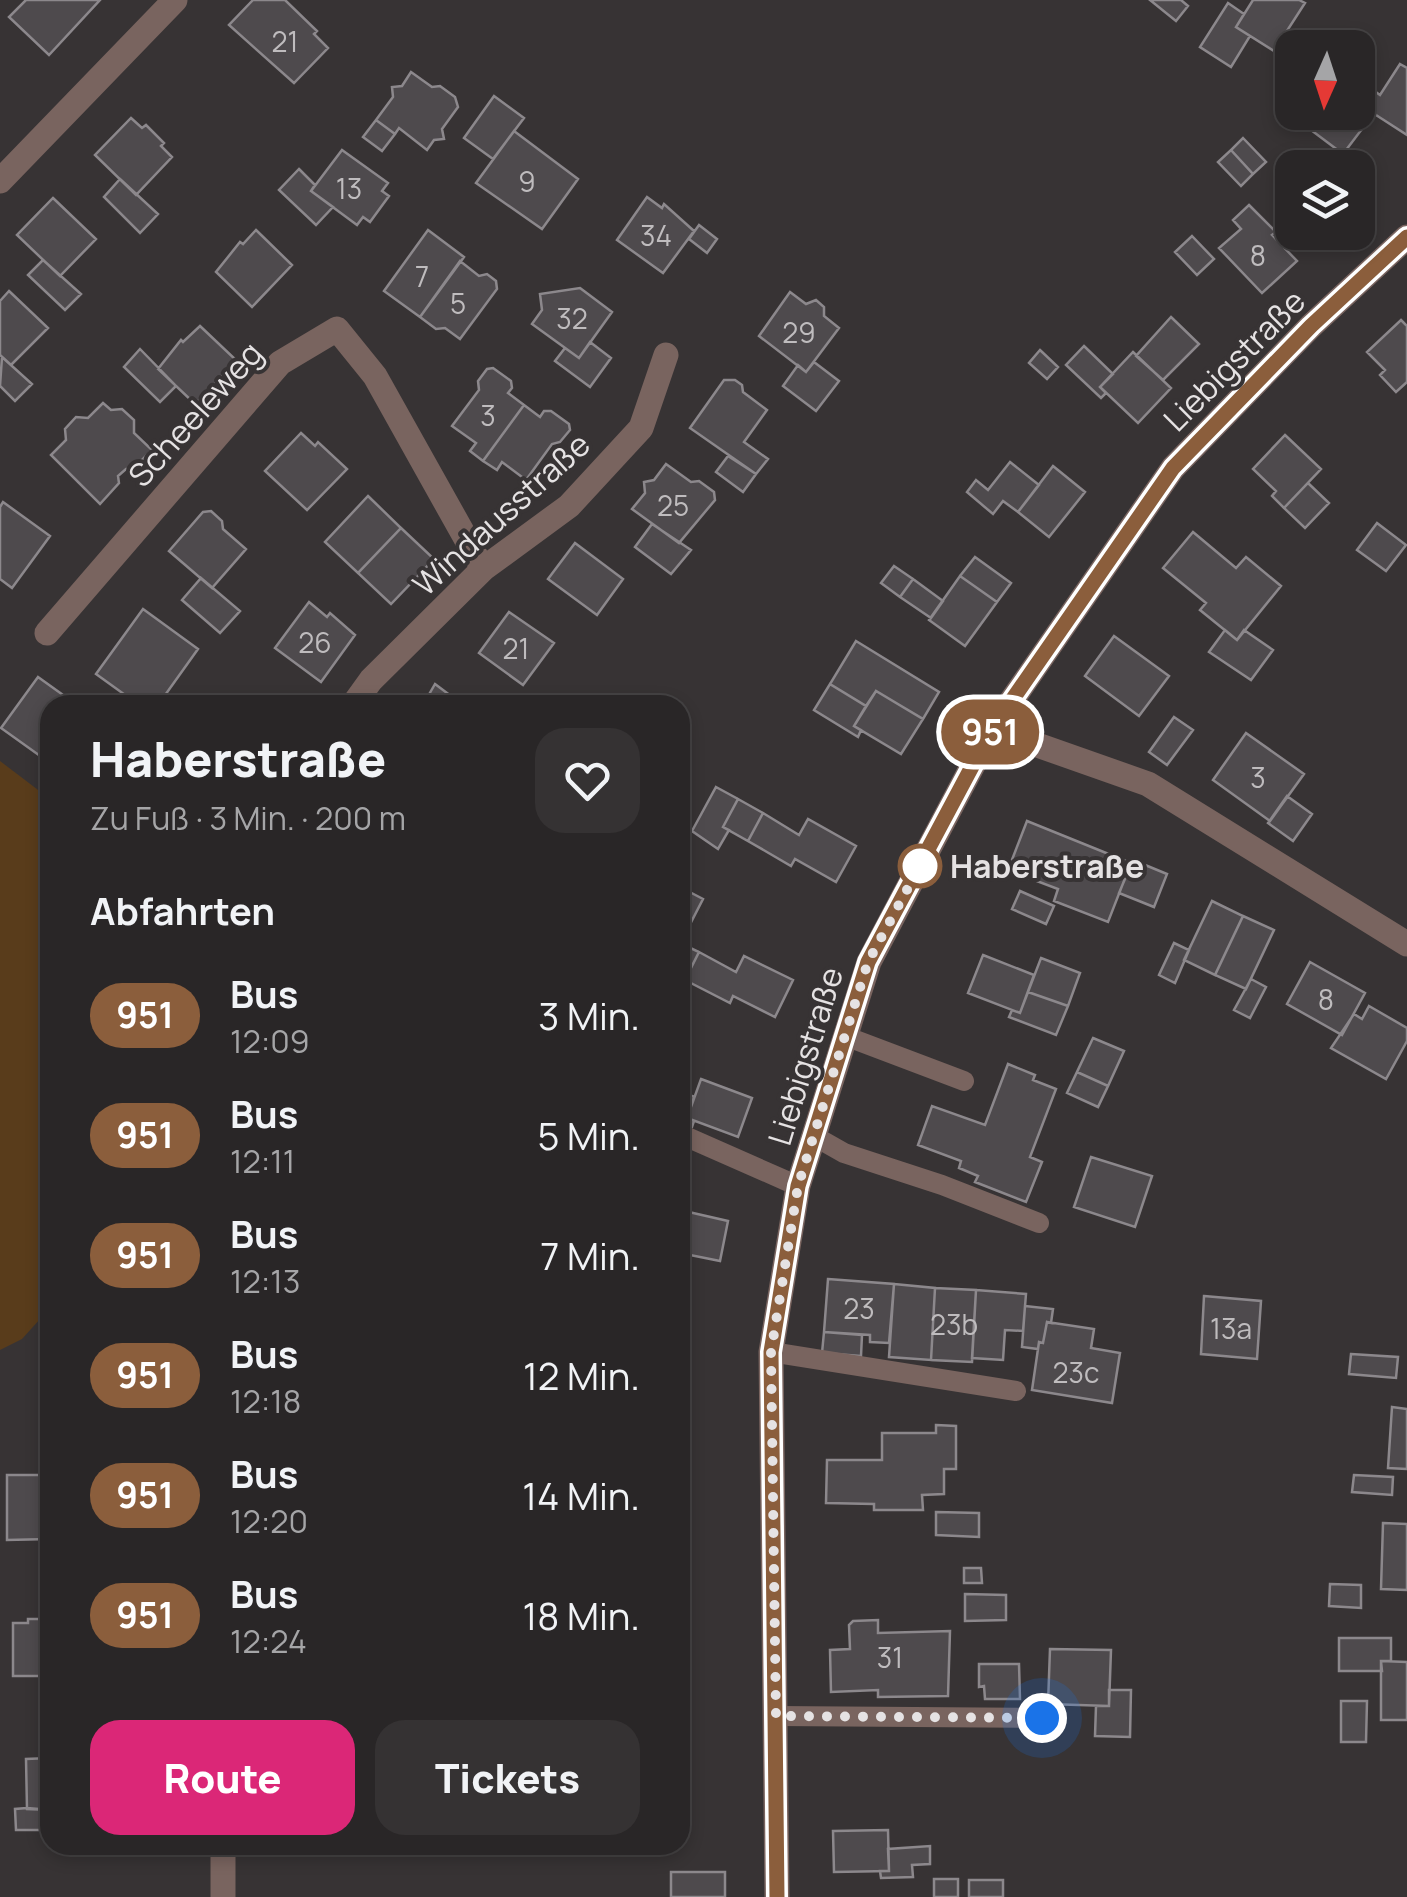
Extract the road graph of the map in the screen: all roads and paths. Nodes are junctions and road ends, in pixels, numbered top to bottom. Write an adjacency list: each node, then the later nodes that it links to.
1 (175, 0): 2 (street)
2 (0, 181)
3 (1407, 237): 8 (street, Liebigstraße)
4 (666, 355): 5 (street, Windausstraße)
5 (483, 569): 6 (street, Scheeleweg); 7 (street, Windausstraße)
6 (46, 633)
7 (360, 695)
8 (992, 729): 9 (street); 10 (street, Liebigstraße)
9 (1407, 944)
10 (846, 1036): 11 (lane); 12 (street, Liebigstraße)
11 (964, 1081)
12 (814, 1136): 14 (street, Liebigstraße); 15 (lane)
13 (690, 1138): 14 (lane)
14 (798, 1186): 16 (street, Liebigstraße)
15 (1038, 1223)
16 (771, 1352): 17 (lane); 18 (street, Liebigstraße)
17 (1016, 1391)
18 (776, 1716): 19 (lane); 22 (street, Liebigstraße)
19 (1042, 1718)
20 (223, 1855): 21 (street)
21 (224, 1897)
22 (777, 1897)

